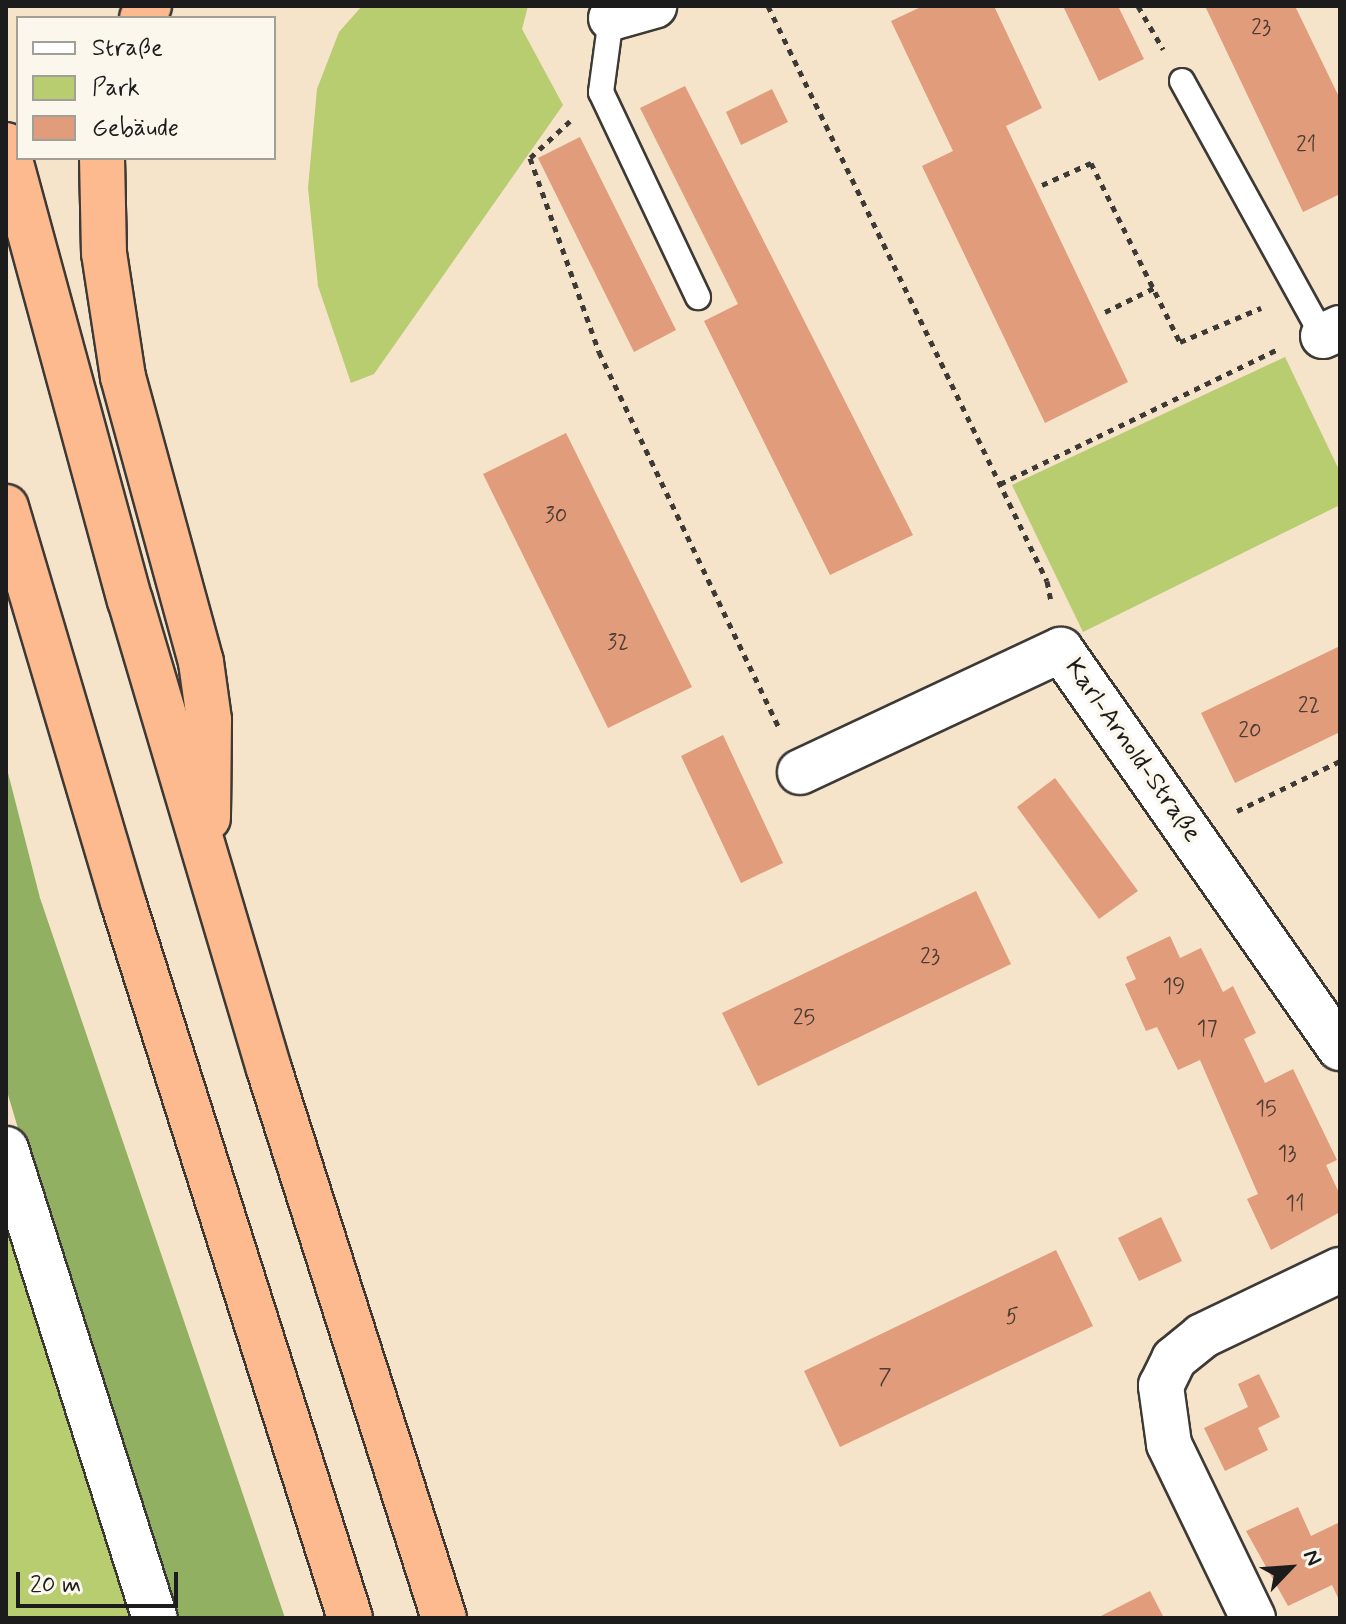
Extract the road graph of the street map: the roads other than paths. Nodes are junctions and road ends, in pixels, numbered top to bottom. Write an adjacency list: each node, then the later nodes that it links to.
1 (654, 6): 2 (street)
2 (611, 18): 6 (lane)
3 (1182, 81): 7 (lane)
4 (6, 145): 10 (highway)
5 (102, 160): 10 (highway)
6 (698, 297)
7 (1332, 332)
8 (6, 507): 15 (highway)
9 (800, 772): 11 (street, Karl-Arnold-Straße)
10 (208, 856): 16 (highway)
11 (1340, 1048)
12 (6, 1149): 14 (street)
13 (1340, 1270): 17 (street)
14 (155, 1618)
15 (350, 1618)
16 (444, 1618)
17 (1253, 1618)

